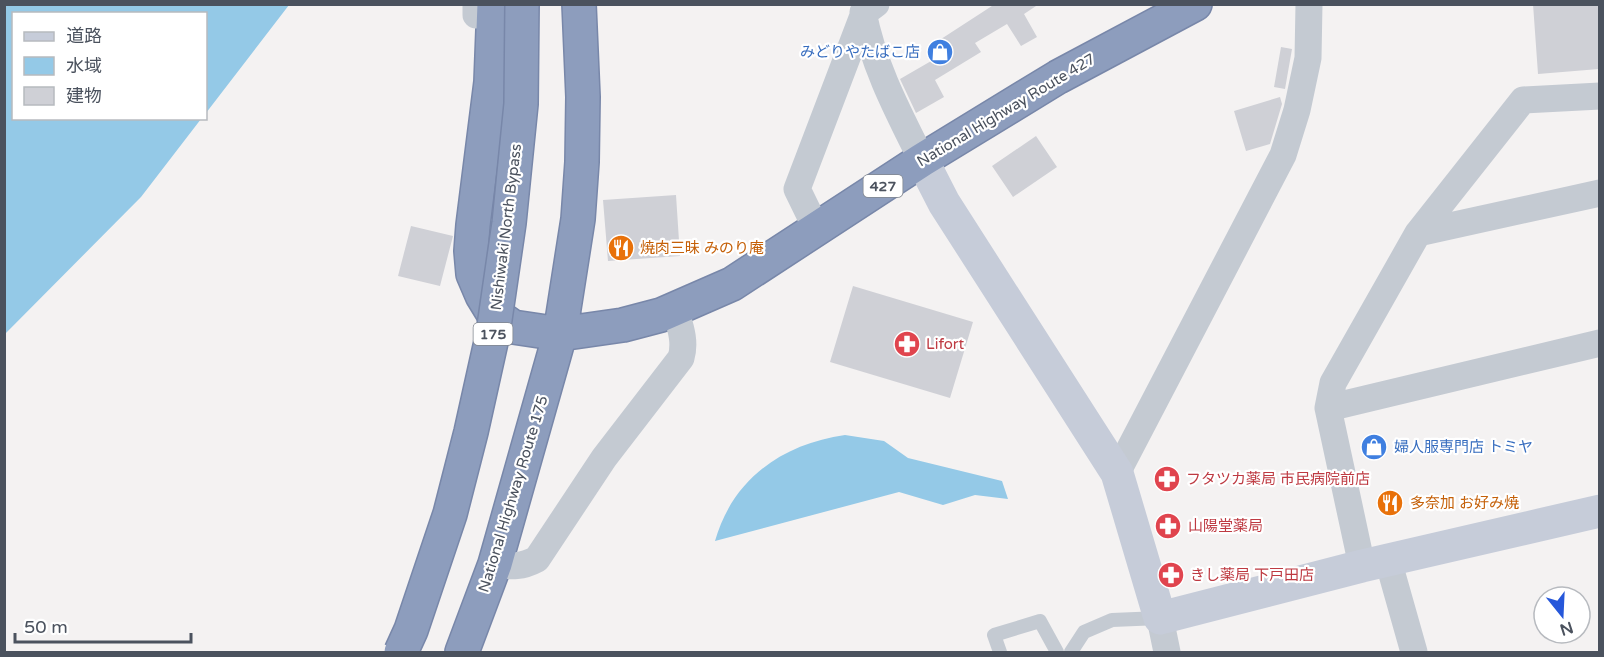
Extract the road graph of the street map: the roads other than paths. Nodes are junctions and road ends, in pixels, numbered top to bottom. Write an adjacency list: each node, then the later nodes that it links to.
1 (516, 4): 9 (street)
2 (522, 4): 23 (highway, Nishiwaki North Bypass / 175, bridge)
3 (579, 4): 15 (highway, National Highway Route 175)
4 (1195, 4): 10 (highway, National Highway Route 427 / 427)
5 (1309, 4): 18 (street)
6 (867, 7): 10 (street); 12 (street)
7 (482, 8): 9 (highway, 175)
8 (1599, 96): 13 (street)
9 (485, 141): 15 (highway, 175)
10 (922, 160): 12 (highway, National Highway Route 427 / 427); 18 (street)
11 (1599, 193): 13 (street)
12 (818, 230): 14 (highway, National Highway Route 427 / 427)
13 (1418, 233): 17 (street)
14 (675, 309): 15 (highway, National Highway Route 427 / 427); 21 (street)
15 (560, 334): 21 (highway, National Highway Route 175)
16 (1599, 343): 17 (street)
17 (1328, 408): 20 (street)
18 (1118, 473): 22 (street)
19 (1599, 511): 20 (street)
20 (1375, 563): 22 (street); 29 (street)
21 (495, 564): 24 (highway, National Highway Route 175)
22 (1160, 618): 27 (lane); 28 (street)
23 (401, 652)
24 (462, 652)
25 (1000, 652): 26 (lane)
26 (1057, 652)
27 (1071, 652)
28 (1167, 652)
29 (1414, 652)

